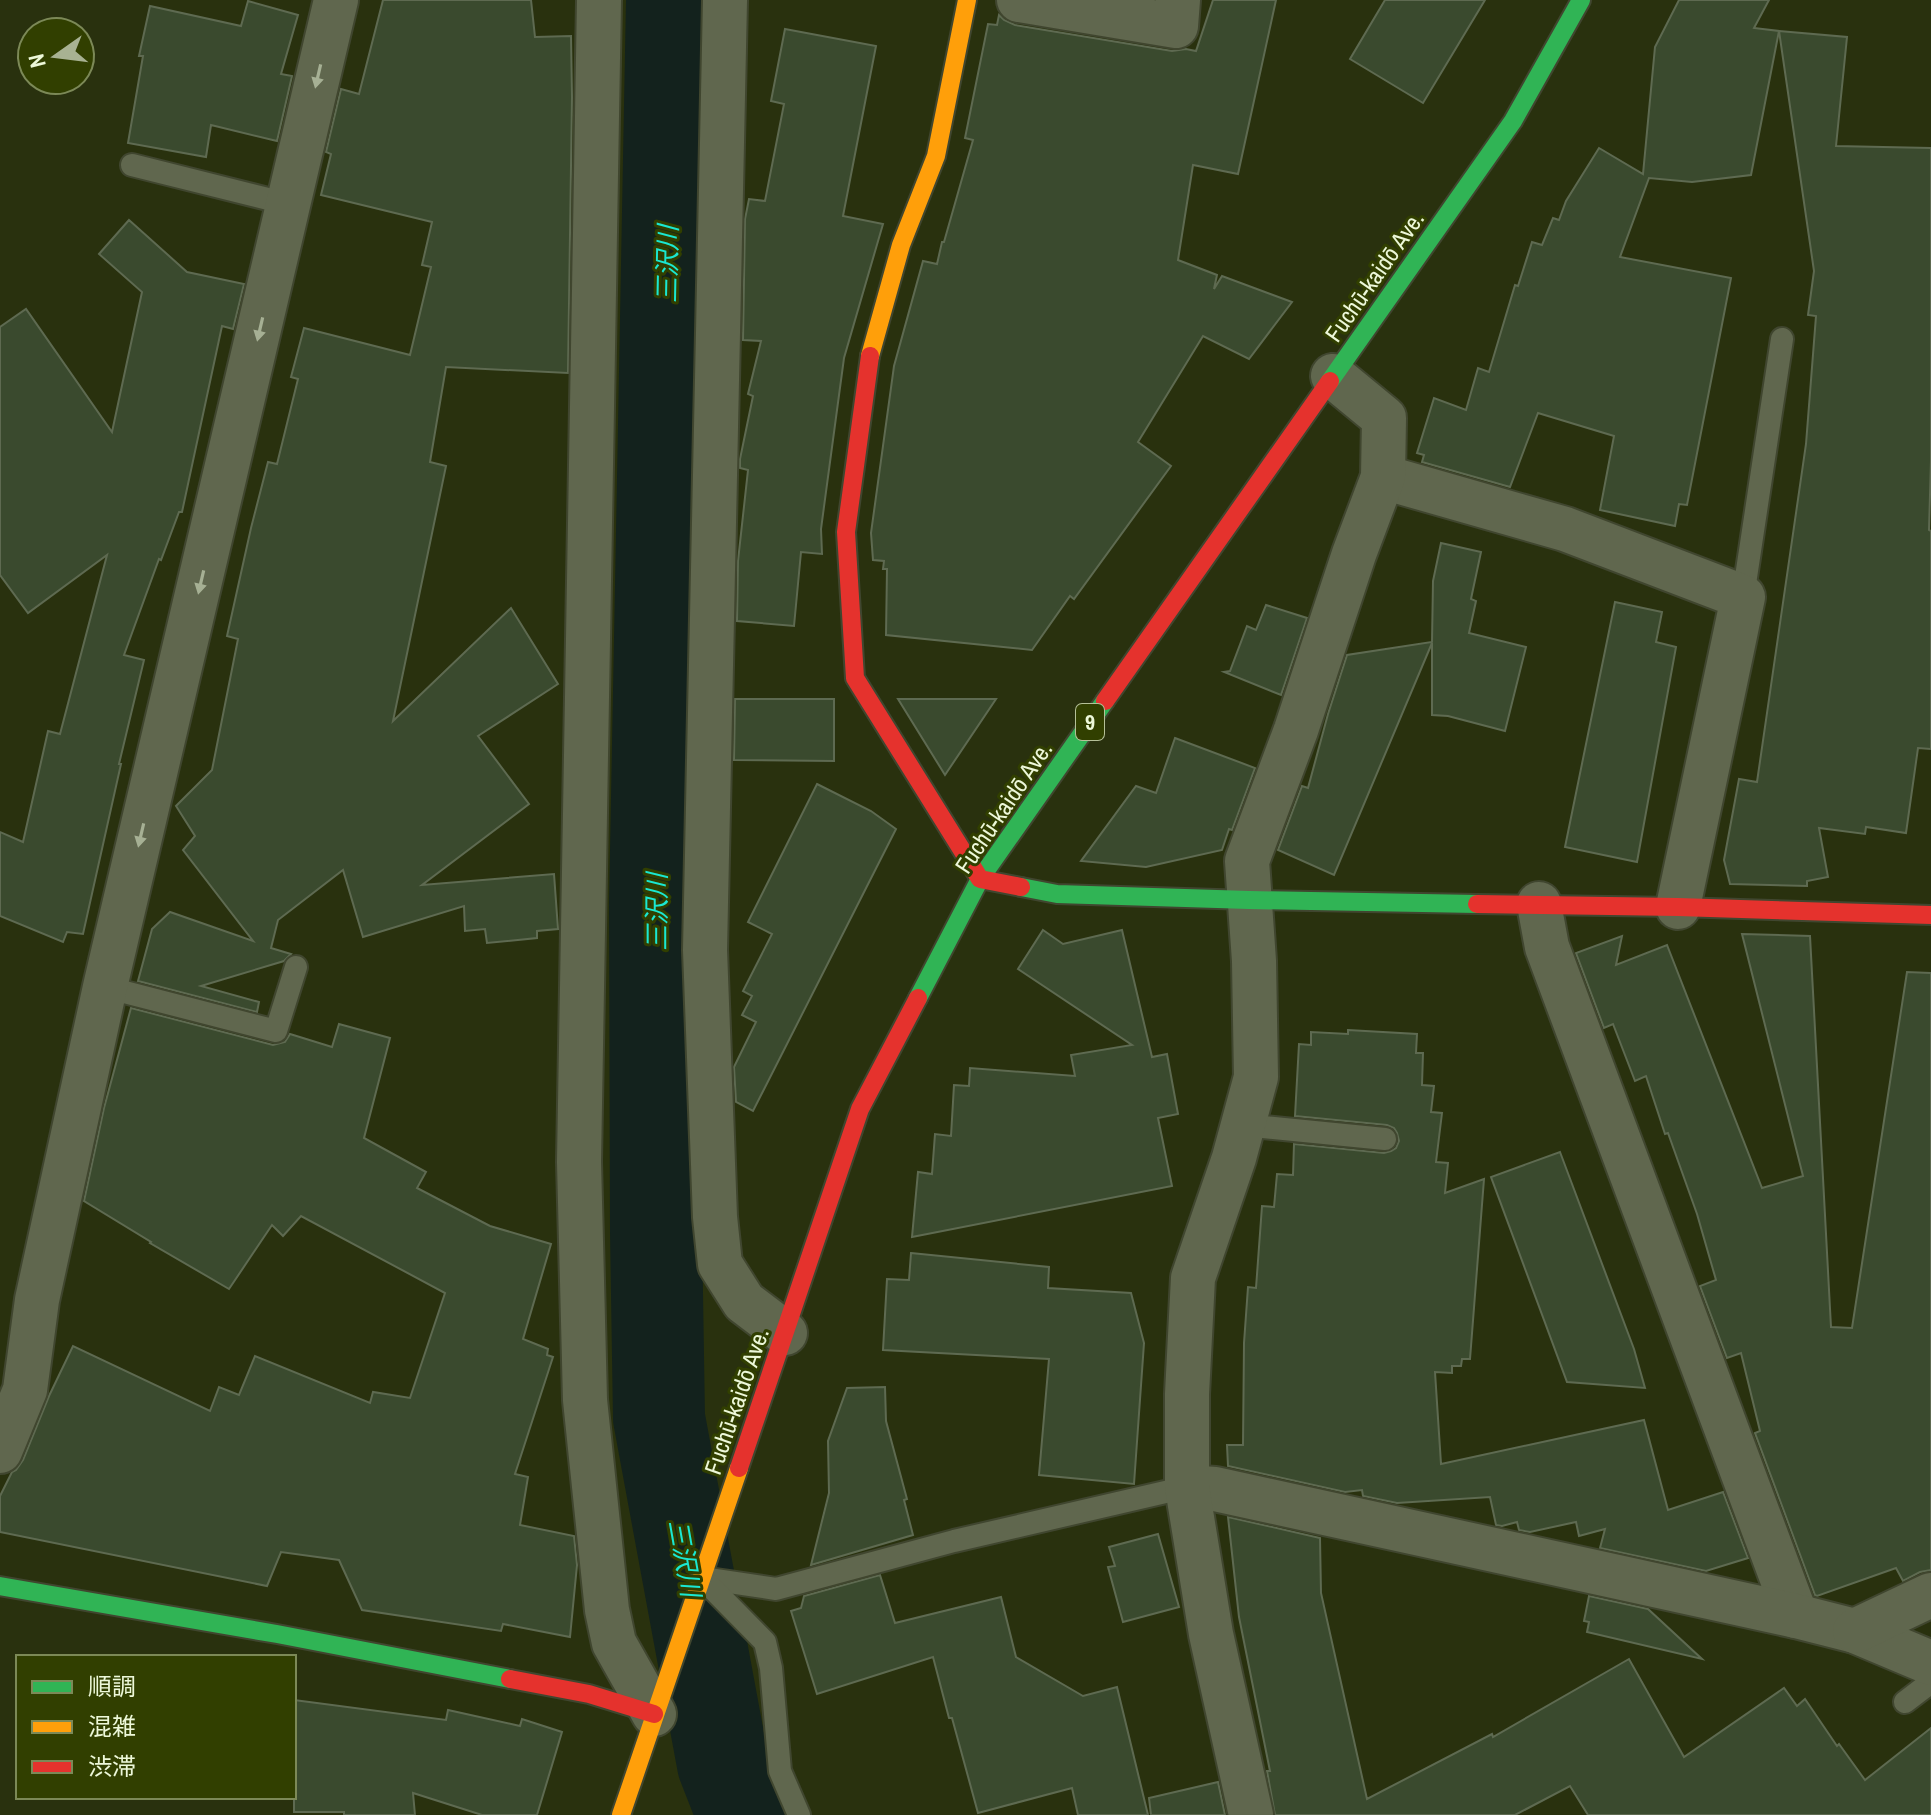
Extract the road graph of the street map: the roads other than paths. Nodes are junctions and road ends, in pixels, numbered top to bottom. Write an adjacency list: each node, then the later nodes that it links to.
1 (336, 0): 9 (street, one-way to 9)
2 (599, 0): 34 (street)
3 (725, 0): 23 (street)
4 (967, 0): 14 (street)
5 (1019, 0): 6 (street)
6 (1178, 0)
7 (1581, 0): 11 (street, Fuchū-kaidō Ave. / 9)
8 (132, 165): 9 (lane)
9 (288, 204): 20 (street, one-way to 20)
10 (1782, 339): 13 (lane)
11 (1333, 376): 12 (street); 14 (street, Fuchū-kaidō Ave. / 9)
12 (1383, 477): 13 (street); 15 (street)
13 (1743, 597): 17 (street)
14 (980, 879): 15 (street); 23 (street, Fuchū-kaidō Ave. / 9)
15 (1249, 900): 16 (street); 21 (street)
16 (1539, 904): 17 (street); 29 (street)
17 (1678, 907): 18 (street)
18 (1931, 915)
19 (296, 967): 20 (lane)
20 (105, 987): 24 (street)
21 (1243, 1125): 22 (lane); 25 (street)
22 (1385, 1139)
23 (785, 1333): 26 (street, 9)
24 (0, 1451)
25 (1187, 1487): 26 (lane); 29 (street); 37 (street)
26 (702, 1578): 34 (street, 9); 36 (lane)
27 (0, 1586): 34 (street)
28 (1931, 1595): 30 (street)
29 (1796, 1616): 30 (street)
30 (1855, 1631): 31 (street)
31 (1931, 1663)
32 (1931, 1682): 33 (lane)
33 (1905, 1702)
34 (641, 1722): 35 (street, 9)
35 (621, 1815)
36 (799, 1815)
37 (1251, 1815)

